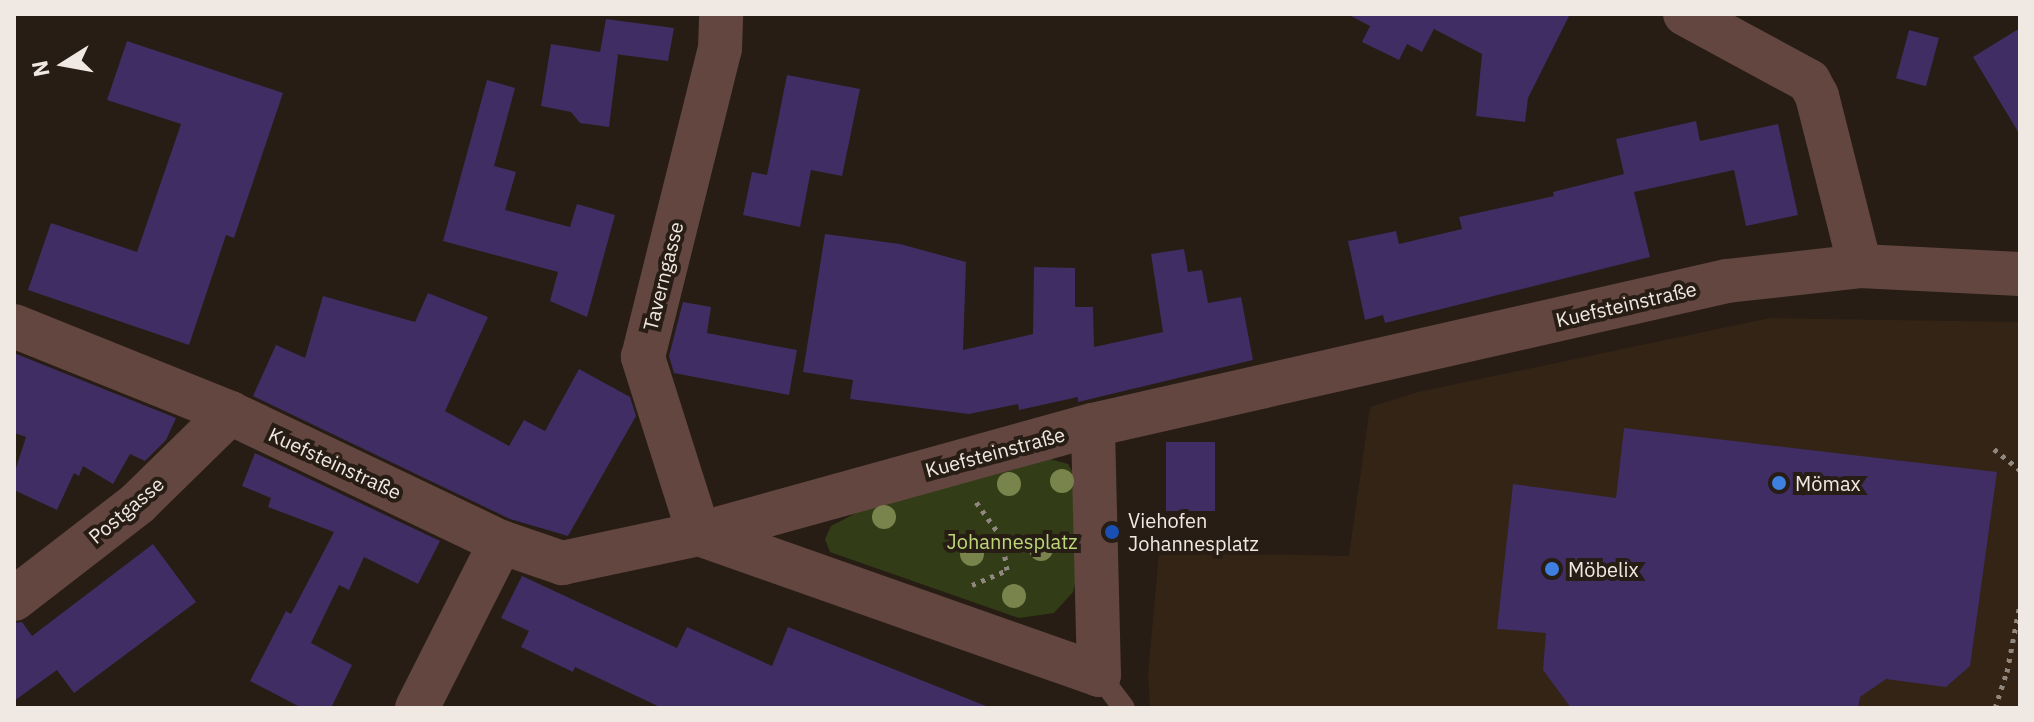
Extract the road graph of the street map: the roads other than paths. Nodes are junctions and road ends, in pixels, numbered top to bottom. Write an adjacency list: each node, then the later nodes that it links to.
1 (721, 14): 8 (street, Taverngasse)
2 (1685, 14): 3 (street)
3 (1860, 266): 4 (street, Kuefsteinstraße); 7 (street, Kuefsteinstraße)
4 (2020, 274)
5 (14, 326): 6 (street, Kuefsteinstraße)
6 (230, 413): 9 (street, Kuefsteinstraße); 10 (street, Postgasse)
7 (1093, 425): 8 (street, Kuefsteinstraße); 11 (street)
8 (699, 534): 9 (street, Kuefsteinstraße); 11 (street)
9 (501, 542): 12 (street)
10 (14, 599)
11 (1112, 692)
12 (417, 708)

